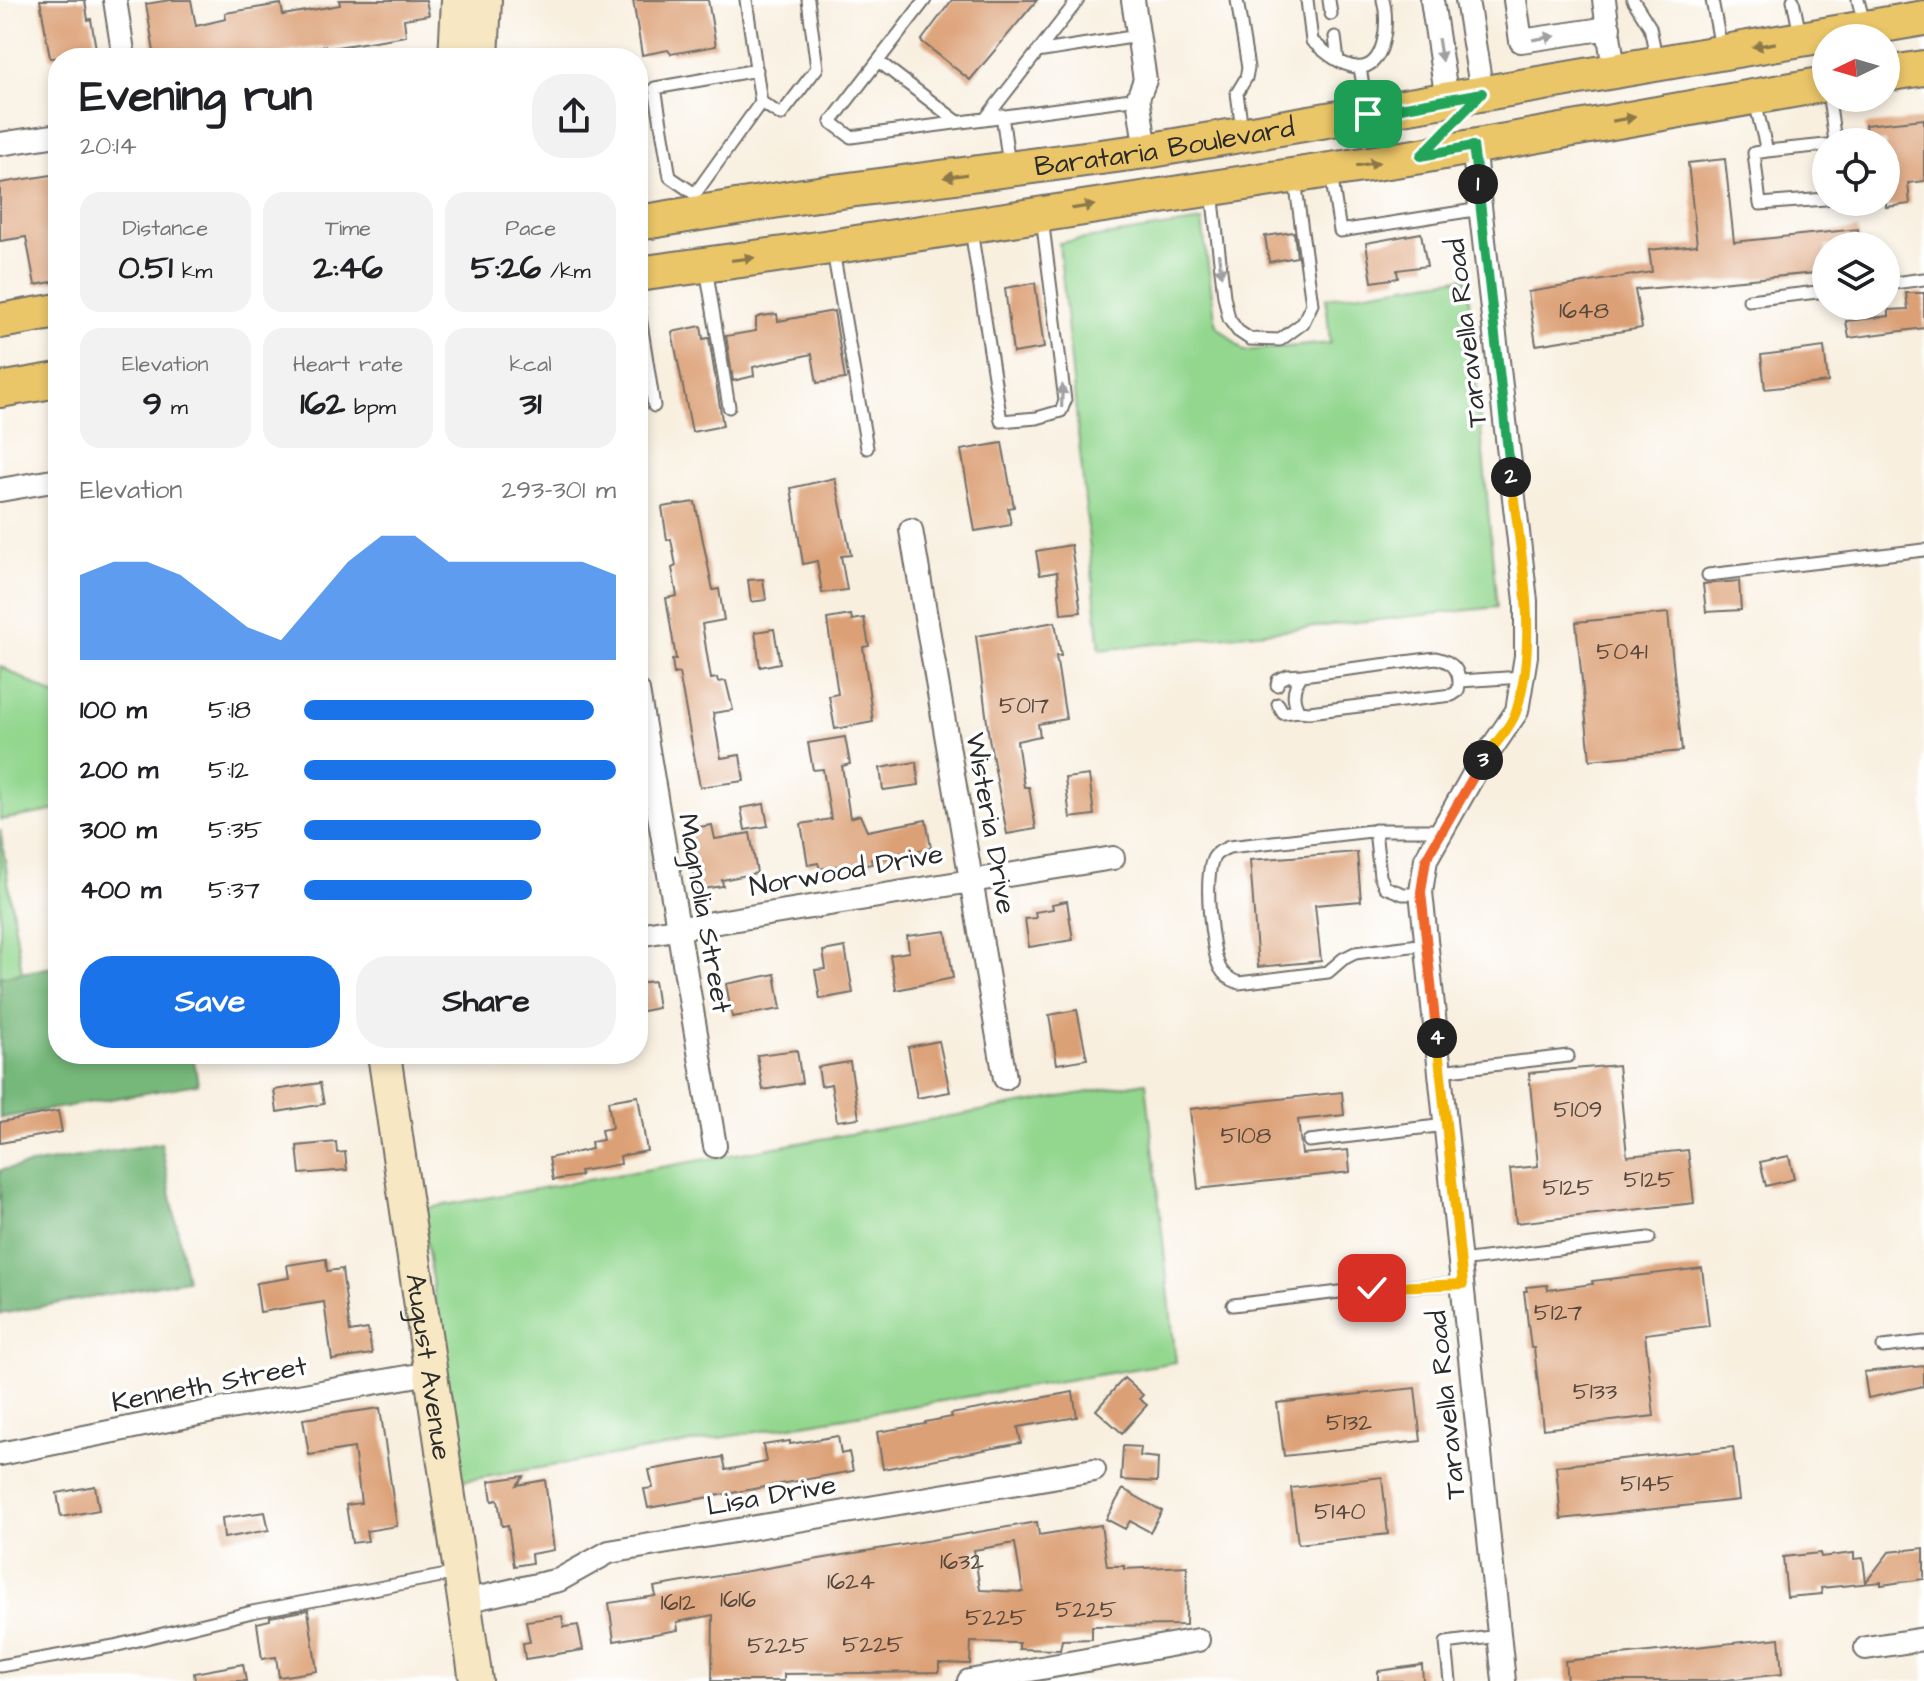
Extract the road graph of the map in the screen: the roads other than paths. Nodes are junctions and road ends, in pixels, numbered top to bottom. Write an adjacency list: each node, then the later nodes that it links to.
1 (115, 0): 27 (street)
2 (458, 0): 28 (street)
3 (485, 0): 29 (street)
4 (746, 0): 37 (lane)
5 (808, 0): 46 (lane)
6 (925, 0): 33 (lane)
7 (1078, 0): 30 (lane)
8 (1133, 0): 24 (street)
9 (1237, 0): 51 (lane)
10 (1307, 0): 32 (lane)
11 (1329, 0): 20 (lane)
12 (1383, 0): 35 (lane)
13 (1432, 0): 45 (street, one-way to 45)
14 (1467, 0): 42 (street)
15 (1515, 0): 23 (street, one-way to 23)
16 (1604, 0): 23 (street)
17 (1633, 0): 34 (lane)
18 (1712, 0): 31 (lane)
19 (1793, 0): 26 (lane)
20 (1331, 14)
21 (1862, 14): 22 (main road, Barataria Boulevard); 26 (main road, Barataria Boulevard)
22 (1924, 18)
23 (1609, 28): 38 (street)
24 (1138, 36): 30 (lane); 44 (street)
25 (1335, 37): 32 (lane)
26 (1801, 39): 31 (main road, Barataria Boulevard, one-way to 31)
27 (122, 48)
28 (456, 48)
29 (483, 48)
30 (1037, 52): 49 (lane)
31 (1722, 52): 34 (main road, Barataria Boulevard)
32 (1338, 60): 35 (lane)
33 (878, 61): 50 (lane); 50 (lane)
34 (1657, 63): 38 (main road, Barataria Boulevard)
35 (1360, 68): 47 (lane)
36 (1924, 68): 39 (main road)
37 (757, 70): 46 (lane); 64 (lane)
38 (1614, 70): 40 (main road, Barataria Boulevard)
39 (1900, 72)
40 (1529, 84): 42 (main road, Barataria Boulevard); 54 (main road)
41 (1812, 86): 43 (main road, Barataria Boulevard)
42 (1482, 93): 45 (main road, Barataria Boulevard); 58 (main road)
43 (1753, 97): 54 (main road, Barataria Boulevard, one-way to 43); 57 (lane)
44 (1138, 98): 48 (lane); 56 (street)
45 (1447, 100): 47 (main road, Barataria Boulevard)
46 (761, 102): 64 (lane)
47 (1368, 114): 51 (main road, Barataria Boulevard)
48 (1002, 115): 49 (lane); 59 (lane)
49 (986, 118): 50 (lane)
50 (958, 122)
51 (1243, 135): 56 (main road, Barataria Boulevard)
52 (48, 137): 53 (street)
53 (0, 144)
54 (1473, 146): 58 (main road, Barataria Boulevard); 65 (street, Taravella Road)
55 (1812, 146): 57 (lane)
56 (1146, 151): 59 (main road, Barataria Boulevard)
57 (1767, 151): 63 (lane)
58 (1421, 156): 60 (main road, Barataria Boulevard, one-way to 58)
59 (1010, 169): 64 (main road, Barataria Boulevard, one-way to 64)
60 (1330, 169): 61 (main road, Barataria Boulevard); 65 (lane)
61 (1294, 175): 62 (main road, Barataria Boulevard); 62 (lane, one-way to 61)
62 (1211, 187): 66 (main road, Barataria Boulevard, one-way to 62)
63 (1812, 200)
64 (696, 204): 67 (main road, Barataria Boulevard)
65 (1481, 209): 90 (street, Taravella Road)
66 (1041, 214): 68 (main road, Barataria Boulevard); 68 (lane, one-way to 66)
67 (648, 220)
68 (970, 225): 69 (main road, Barataria Boulevard)
69 (832, 247): 70 (main road, Barataria Boulevard, one-way to 69); 83 (lane)
70 (705, 263): 71 (main road, Barataria Boulevard); 82 (lane)
71 (648, 272)
72 (1924, 279): 73 (lane)
73 (1900, 282)
74 (1812, 293): 75 (lane)
75 (1749, 300)
76 (48, 313): 77 (main road)
77 (0, 321)
78 (648, 368): 81 (lane)
79 (48, 382): 80 (main road)
80 (0, 390)
81 (654, 406)
82 (729, 407)
83 (867, 448)
84 (48, 482): 85 (street)
85 (0, 490)
86 (911, 530): 99 (street, Wisteria Drive)
87 (1924, 550): 88 (lane)
88 (1708, 575)
89 (1302, 675): 91 (lane); 92 (lane); 94 (lane)
90 (1522, 677): 91 (lane); 97 (street, Taravella Road)
91 (1460, 681): 94 (lane)
92 (1277, 685)
93 (1278, 704): 94 (lane)
94 (1299, 711)
95 (648, 750): 101 (street, Magnolia Street)
96 (1375, 830): 97 (lane); 100 (lane); 103 (lane)
97 (1442, 830): 100 (street, Taravella Road)
98 (1113, 858): 99 (street, Norwood Drive)
99 (972, 879): 101 (street, Norwood Drive); 107 (street, Wisteria Drive)
100 (1422, 894): 103 (street, Taravella Road)
101 (678, 928): 102 (street, Norwood Drive); 110 (street, Magnolia Street)
102 (648, 933)
103 (1427, 944): 106 (street, Taravella Road)
104 (1568, 1056): 106 (lane)
105 (386, 1064): 117 (street, August Avenue)
106 (1440, 1071): 108 (street, Taravella Road)
107 (1005, 1078)
108 (1446, 1125): 109 (lane); 112 (street, Taravella Road)
109 (1309, 1141)
110 (715, 1146)
111 (1649, 1238): 112 (lane)
112 (1460, 1261): 113 (street, Taravella Road)
113 (1463, 1284): 114 (lane); 121 (street, Taravella Road)
114 (1233, 1305)
115 (1924, 1342): 116 (lane)
116 (1883, 1347)
117 (430, 1373): 118 (street, Kenneth Street); 120 (street, August Avenue)
118 (0, 1454)
119 (1094, 1470): 120 (street, Lisa Drive)
120 (463, 1587): 125 (lane); 126 (street, August Avenue)
121 (1499, 1636): 128 (lane); 129 (street, Taravella Road)
122 (1924, 1639): 124 (street)
123 (1198, 1640): 127 (street)
124 (1866, 1648)
125 (0, 1666)
126 (476, 1681)
127 (969, 1681)
128 (1450, 1681)
129 (1504, 1681)

